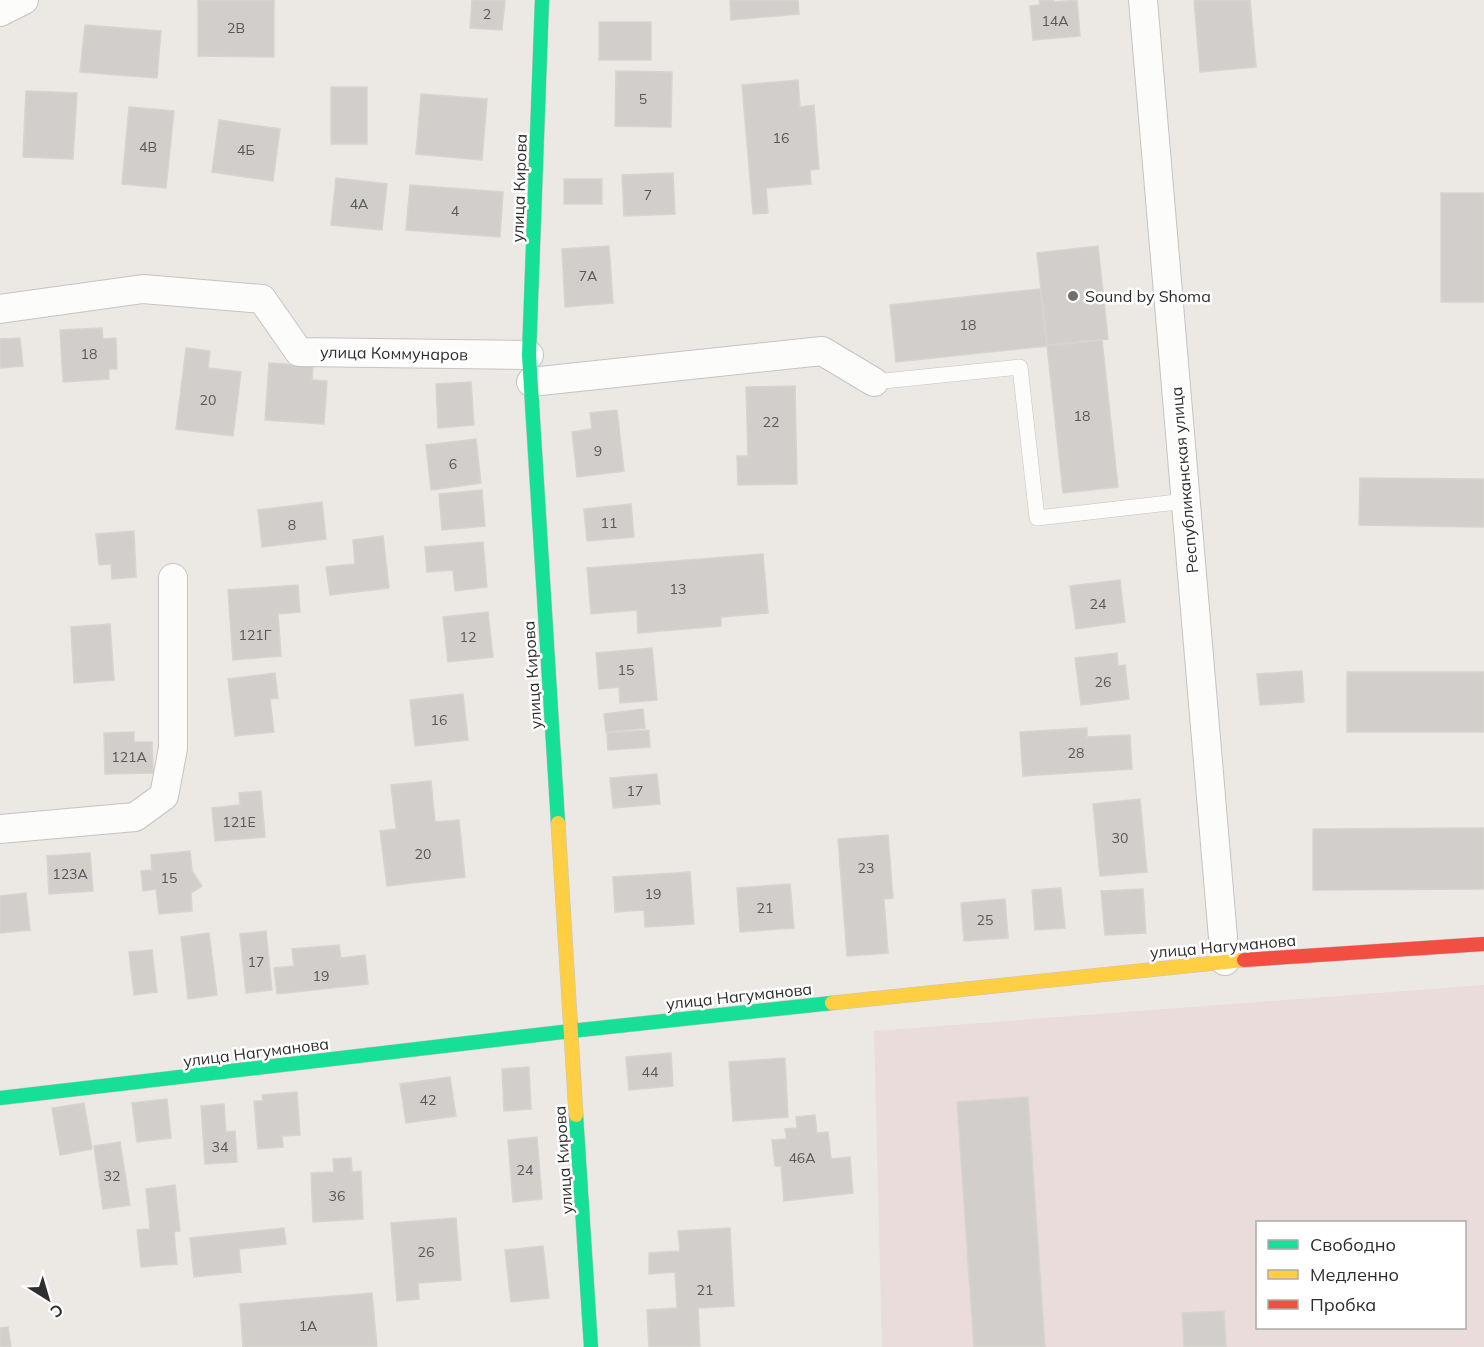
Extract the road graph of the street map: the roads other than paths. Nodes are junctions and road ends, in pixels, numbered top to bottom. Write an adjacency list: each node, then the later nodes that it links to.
1 (24, 0): 4 (street)
2 (542, 0): 6 (street, улица Кирова)
3 (1143, 0): 8 (street, Республиканская улица)
4 (0, 12)
5 (0, 309): 6 (street, улица Коммунаров)
6 (530, 368): 7 (street, улица Коммунаров); 13 (street, улица Кирова)
7 (874, 382): 8 (lane)
8 (1186, 501): 12 (street, Республиканская улица)
9 (173, 578): 10 (street)
10 (0, 830)
11 (1484, 944): 12 (street, улица Нагуманова)
12 (1225, 961): 13 (street, улица Нагуманова)
13 (571, 1031): 14 (street, улица Нагуманова); 15 (street, улица Кирова)
14 (0, 1098)
15 (591, 1347)

